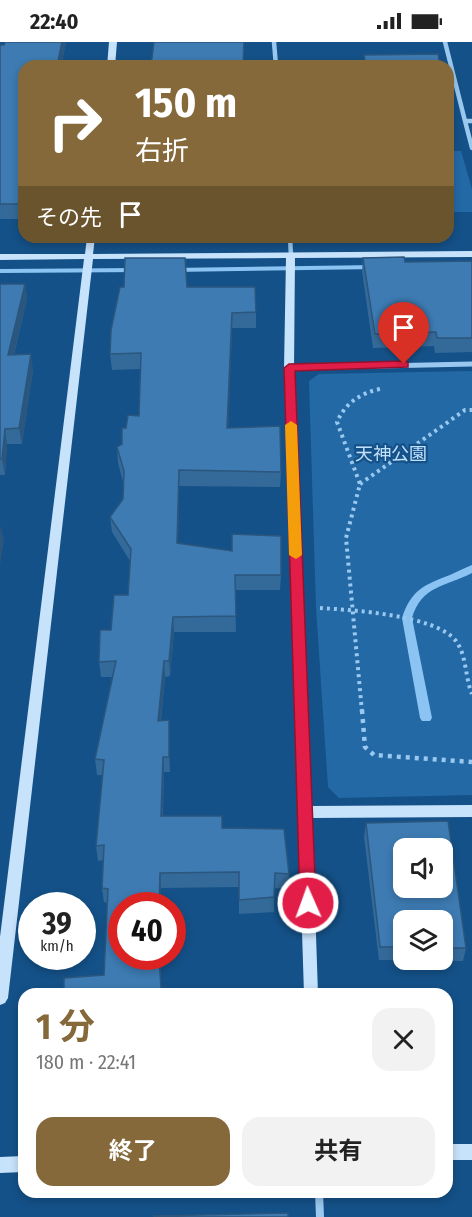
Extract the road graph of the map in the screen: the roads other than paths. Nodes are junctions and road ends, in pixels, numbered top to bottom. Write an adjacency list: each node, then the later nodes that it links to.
1 (113, 42): 4 (street)
2 (274, 42): 5 (street)
3 (445, 42): 6 (street)
4 (112, 60)
5 (276, 60)
6 (450, 60)
7 (454, 78): 8 (street)
8 (465, 121): 9 (street); 10 (street)
9 (472, 121)
10 (472, 148)
11 (90, 243): 16 (street)
12 (290, 243): 14 (street)
13 (472, 254): 14 (street)
14 (291, 256): 16 (street); 18 (street)
15 (0, 257): 16 (street)
16 (89, 258): 22 (street)
17 (472, 364): 18 (street)
18 (289, 368): 20 (street)
19 (472, 811): 20 (street)
20 (305, 812): 21 (street)
21 (311, 988)
22 (0, 998)
23 (453, 1152): 24 (street)
24 (472, 1152)
25 (18, 1164): 26 (street)
26 (0, 1165)
27 (319, 1198): 28 (street)
28 (320, 1217)

